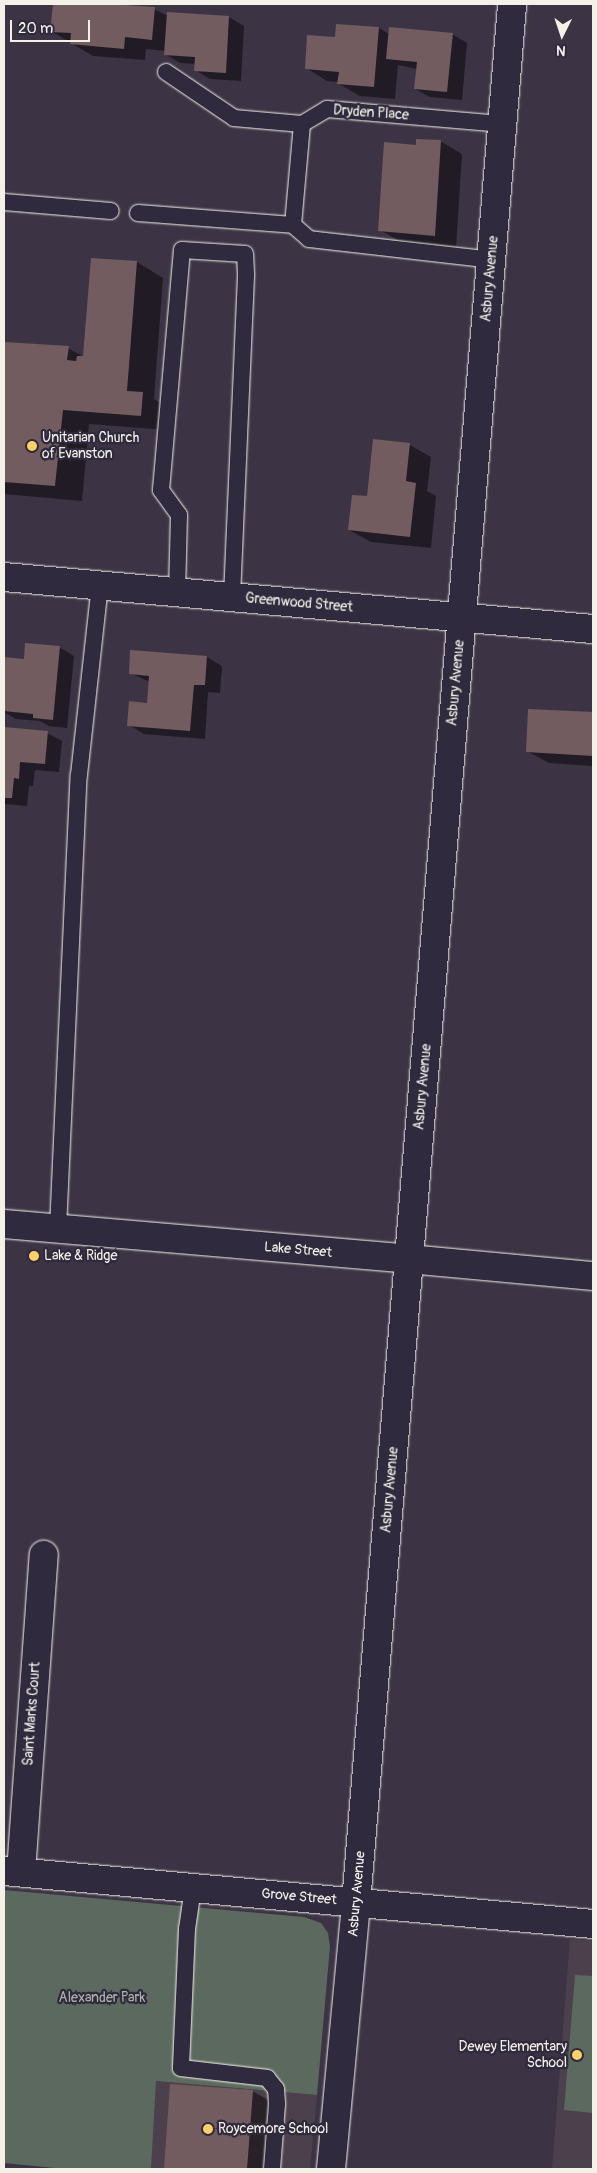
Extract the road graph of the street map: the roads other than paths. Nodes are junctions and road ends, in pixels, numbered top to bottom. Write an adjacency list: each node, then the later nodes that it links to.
1 (512, 4): 4 (main road, Asbury Avenue)
2 (166, 72): 3 (lane)
3 (302, 124): 4 (lane, Dryden Place); 8 (lane)
4 (503, 124): 9 (main road, Asbury Avenue)
5 (4, 202): 6 (lane)
6 (111, 211)
7 (138, 213): 8 (lane)
8 (293, 225): 9 (lane)
9 (492, 260): 14 (main road, Asbury Avenue)
10 (4, 577): 11 (main road, Greenwood Street)
11 (100, 586): 12 (main road, Greenwood Street); 17 (lane)
12 (177, 592): 13 (main road, Greenwood Street); 13 (lane)
13 (232, 597): 14 (main road, Greenwood Street)
14 (462, 617): 15 (main road, Greenwood Street); 18 (main road, Asbury Avenue)
15 (593, 629)
16 (4, 1224): 17 (main road, Lake Street)
17 (58, 1229): 18 (main road, Lake Street)
18 (409, 1259): 19 (main road, Lake Street); 23 (main road, Asbury Avenue)
19 (593, 1276)
20 (44, 1555): 21 (main road, Saint Marks Court)
21 (12, 1871): 22 (main road, Grove Street)
22 (193, 1888): 23 (main road, Grove Street); 25 (lane)
23 (356, 1903): 24 (main road, Grove Street); 26 (main road, Asbury Avenue)
24 (593, 1924)
25 (272, 2169)
26 (331, 2169)

